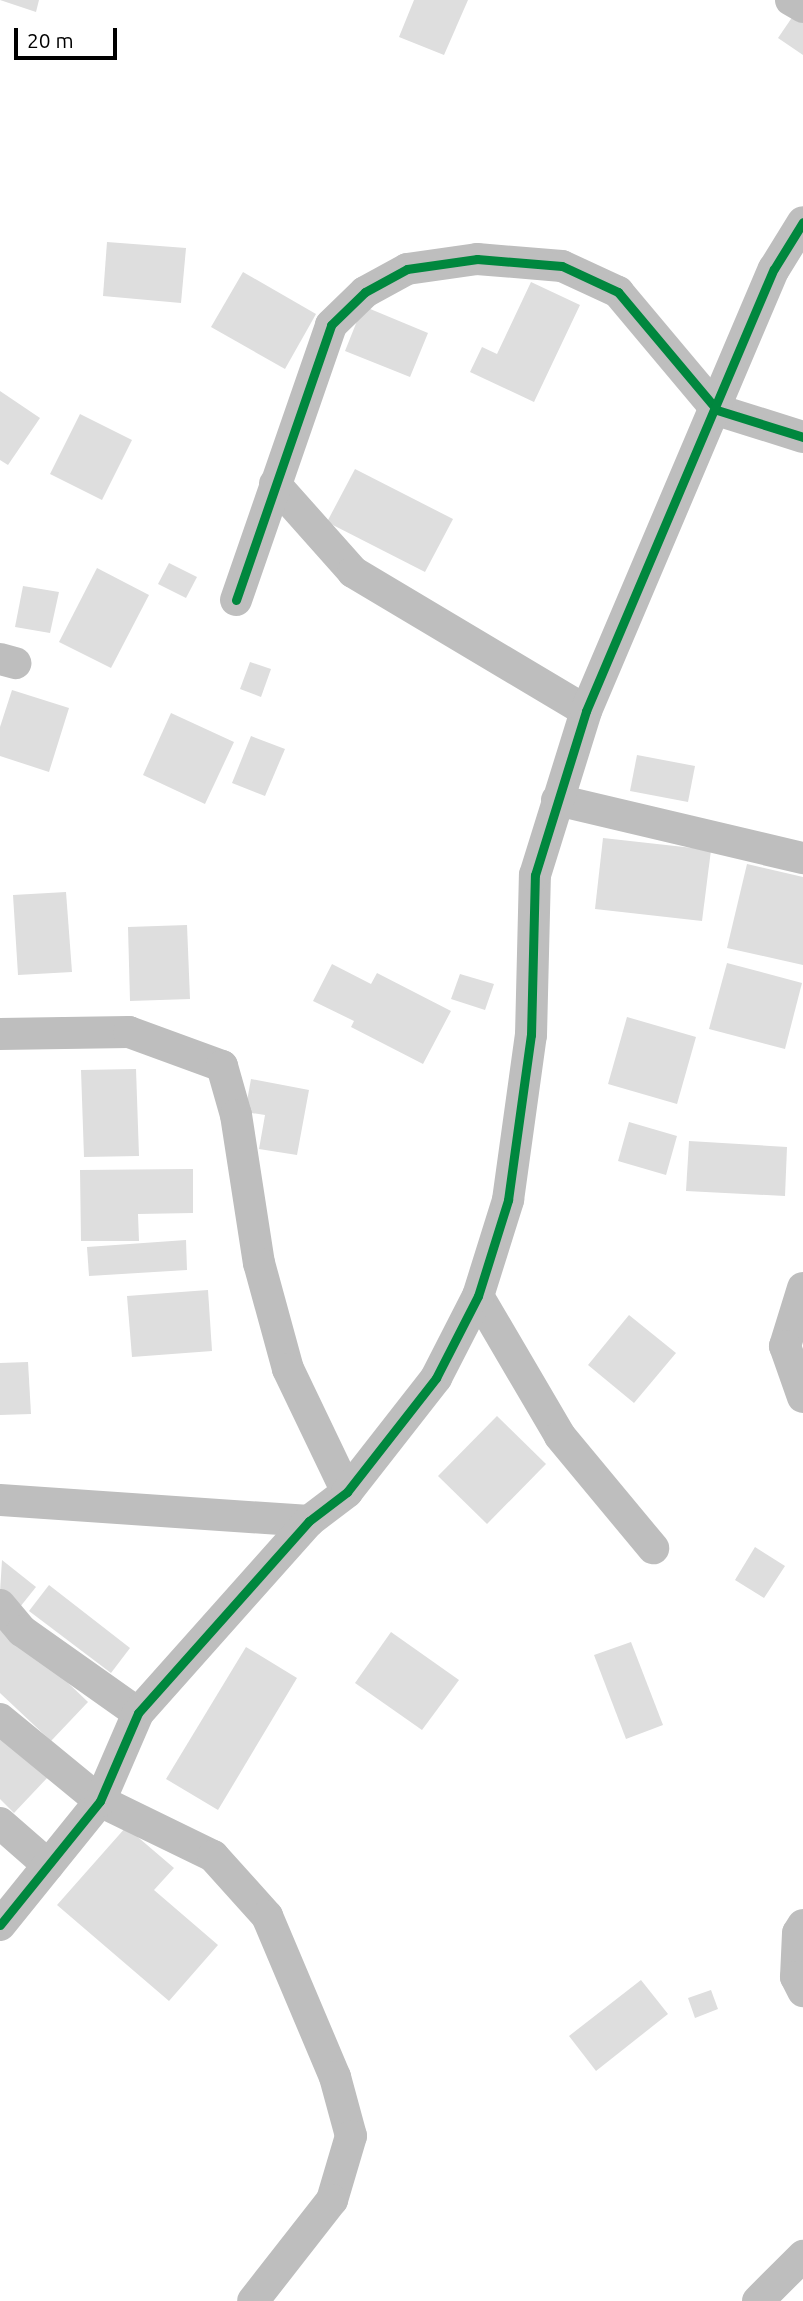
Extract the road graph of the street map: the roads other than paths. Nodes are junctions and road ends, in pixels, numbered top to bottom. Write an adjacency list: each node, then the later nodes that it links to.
1 (791, 0): 2 (street)
2 (803, 7)
3 (803, 222): 4 (street)
4 (717, 410): 5 (street); 6 (street); 8 (street)
5 (803, 437)
6 (275, 484): 7 (street); 8 (street)
7 (236, 600)
8 (586, 711): 9 (street)
9 (557, 800): 10 (street); 13 (street)
10 (803, 858)
11 (0, 1034): 15 (street)
12 (803, 1288): 14 (street)
13 (478, 1296): 15 (street); 18 (street)
14 (803, 1397)
15 (347, 1492): 17 (street)
16 (0, 1500): 17 (street)
17 (309, 1521): 20 (street)
18 (653, 1548)
19 (0, 1605): 20 (street)
20 (138, 1713): 22 (street)
21 (0, 1719): 22 (street)
22 (100, 1801): 24 (street); 29 (street)
23 (0, 1823): 24 (street)
24 (48, 1865): 25 (street)
25 (0, 1925)
26 (803, 1925): 27 (street)
27 (803, 1991)
28 (803, 2256): 30 (street)
29 (253, 2301)
30 (758, 2301)

